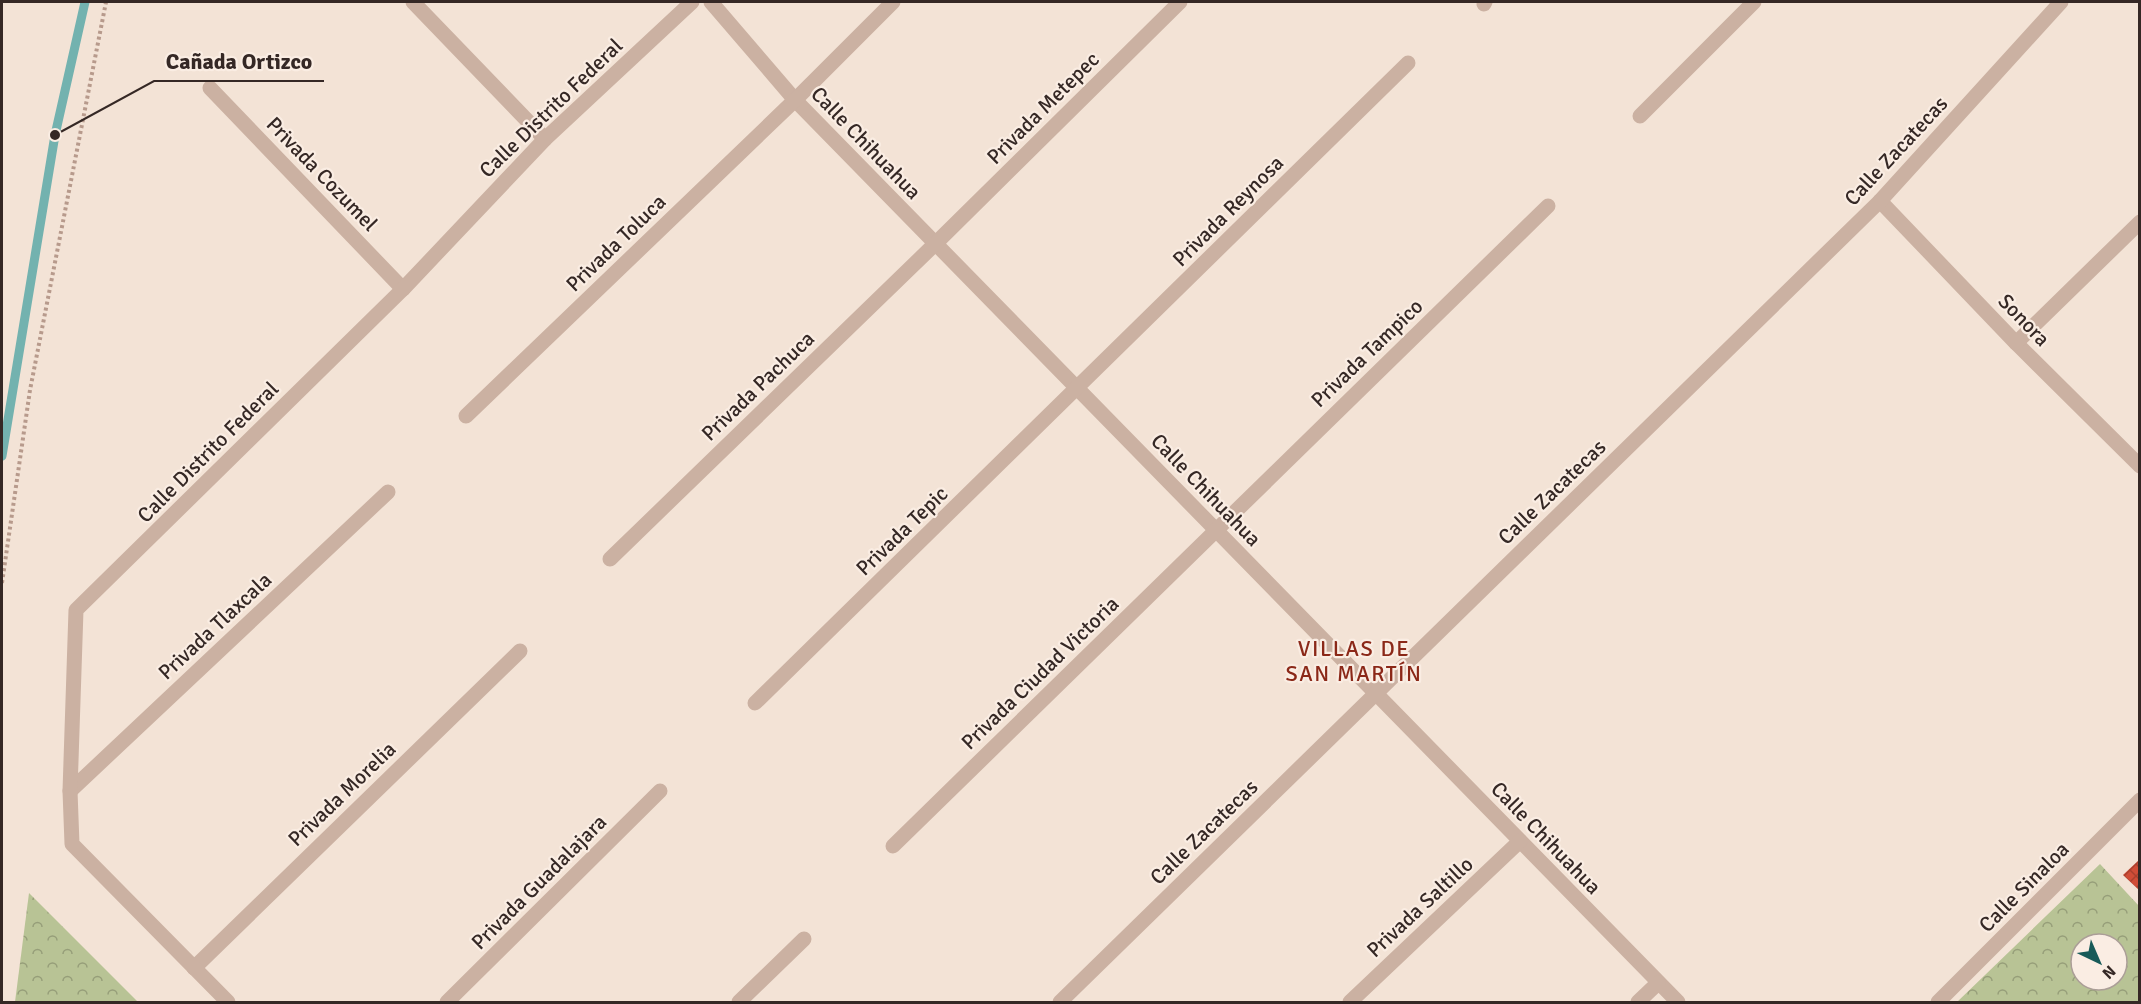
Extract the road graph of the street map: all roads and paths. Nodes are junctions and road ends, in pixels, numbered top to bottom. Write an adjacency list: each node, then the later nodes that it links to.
1 (106, 2): 26 (path)
2 (413, 2): 13 (street)
3 (692, 2): 13 (street, Calle Distrito Federal)
4 (711, 2): 11 (street, Calle Chihuahua)
5 (893, 2): 11 (street, Privada Toluca)
6 (1180, 2): 17 (street, Privada Metepec)
7 (1754, 2): 12 (street)
8 (2061, 2): 14 (street, Calle Zacatecas)
9 (1407, 63): 20 (street, Privada Reynosa)
10 (210, 88): 18 (street, Privada Cozumel)
11 (795, 100): 17 (street, Calle Chihuahua); 21 (street, Privada Toluca)
12 (1640, 117)
13 (545, 139): 18 (street, Calle Distrito Federal)
14 (1880, 201): 19 (street, Sonora); 28 (street, Calle Zacatecas)
15 (1548, 206): 24 (street, Privada Tampico)
16 (2139, 222): 19 (street)
17 (935, 244): 20 (street, Calle Chihuahua); 25 (street, Privada Pachuca)
18 (403, 289): 30 (street, Calle Distrito Federal)
19 (2016, 343): 22 (street, Sonora)
20 (1077, 388): 24 (street, Calle Chihuahua); 29 (street, Privada Tepic)
21 (466, 416)
22 (2139, 466)
23 (388, 492): 30 (street, Privada Tlaxcala)
24 (1216, 531): 28 (street, Calle Chihuahua); 34 (street, Privada Ciudad Victoria)
25 (610, 559)
26 (2, 583)
27 (520, 651): 36 (street, Privada Morelia)
28 (1376, 694): 33 (street, Calle Chihuahua); 41 (street, Calle Zacatecas)
29 (755, 703)
30 (70, 791): 36 (street, Calle Distrito Federal)
31 (660, 791): 39 (street, Privada Guadalajara)
32 (2139, 800): 45 (street, Calle Sinaloa)
33 (1520, 841): 37 (street, Calle Chihuahua); 42 (street, Privada Saltillo)
34 (893, 846)
35 (804, 939): 40 (street)
36 (194, 968): 38 (street, Calle Distrito Federal)
37 (1658, 983): 43 (street); 44 (street, Calle Chihuahua)
38 (228, 1002)
39 (447, 1002)
40 (739, 1002)
41 (1060, 1002)
42 (1350, 1002)
43 (1638, 1002)
44 (1678, 1002)
45 (1938, 1002)

